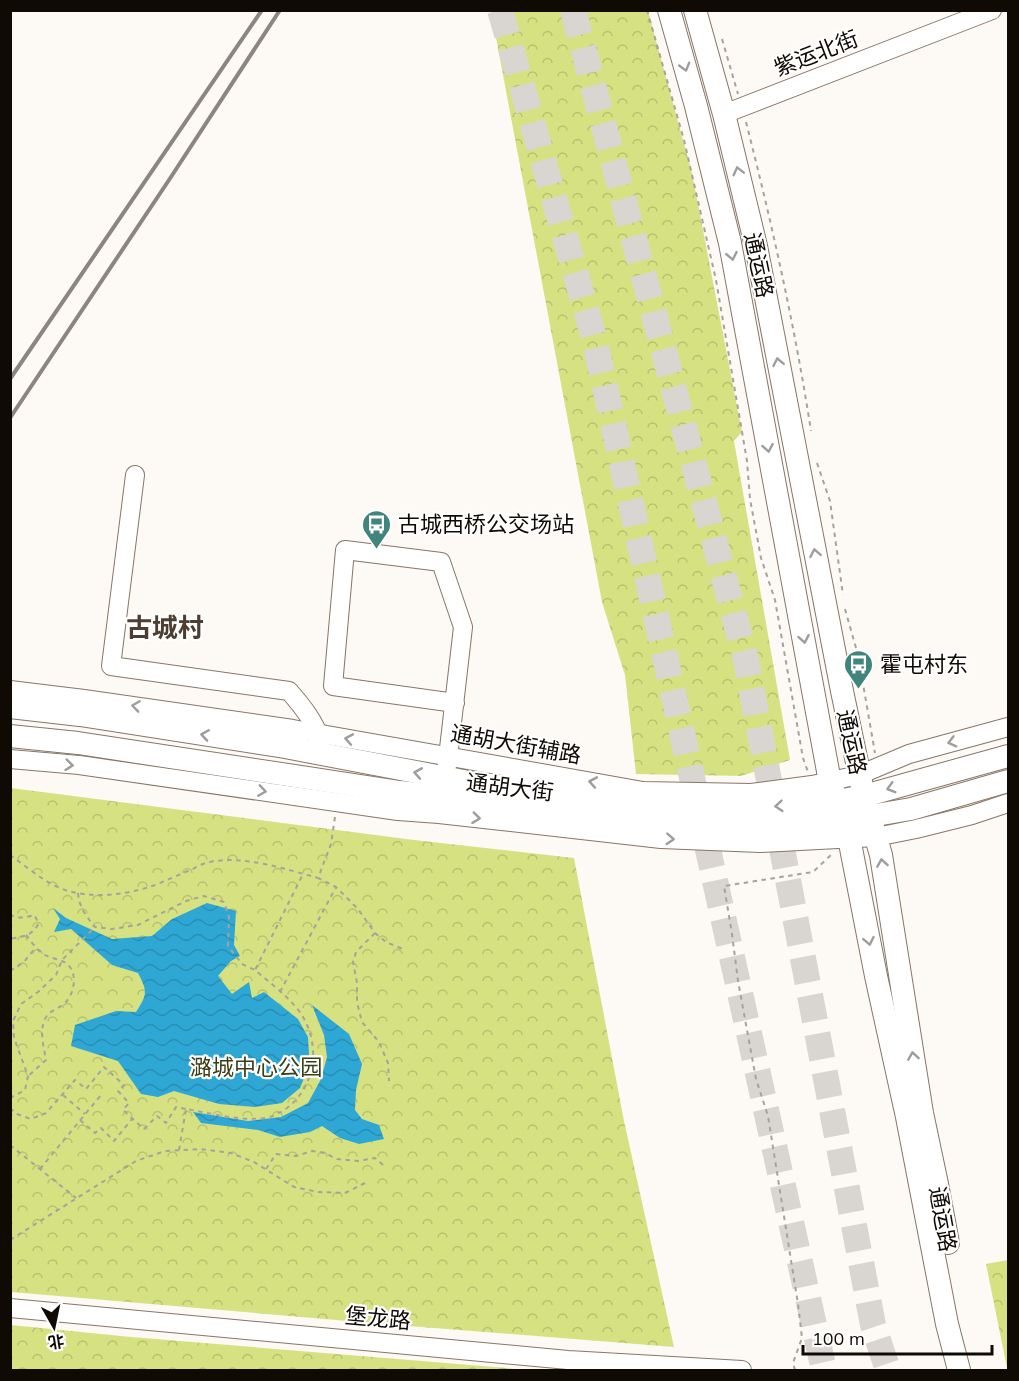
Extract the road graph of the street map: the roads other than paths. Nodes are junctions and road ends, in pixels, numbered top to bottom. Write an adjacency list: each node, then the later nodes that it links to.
1 (669, 10): 17 (main road, 通运路, one-way to 17)
2 (695, 10): 4 (main road, 通运路)
3 (992, 10): 4 (street, 紫运北街)
4 (724, 114): 18 (main road, 通运路, one-way to 4)
5 (135, 475): 11 (street)
6 (10, 690): 11 (street, one-way to 6)
7 (455, 702): 7 (street); 15 (street)
8 (10, 707): 11 (main road, 通胡大街, one-way to 8)
9 (1008, 727): 18 (street, one-way to 18)
10 (10, 736): 15 (main road, 通胡大街)
11 (322, 745): 15 (main road, 通胡大街, one-way to 11)
12 (1008, 756): 18 (main road, 通胡大街, one-way to 18)
13 (10, 759): 15 (street, one-way to 15)
14 (1008, 782): 18 (main road, 通胡大街)
15 (443, 786): 17 (main road, 通胡大街); 17 (street, one-way to 17)
16 (1008, 803): 18 (street)
17 (835, 806): 18 (main road, 通胡大街); 18 (street); 19 (main road, 通运路, one-way to 19)
18 (867, 806): 19 (main road, 通运路, one-way to 18)
19 (915, 1115): 23 (main road, 通运路); 24 (main road, 通运路)
20 (10, 1308): 21 (street, 堡龙路)
21 (569, 1365): 22 (street, 堡龙路)
22 (742, 1371)
23 (958, 1371)
24 (974, 1371)

